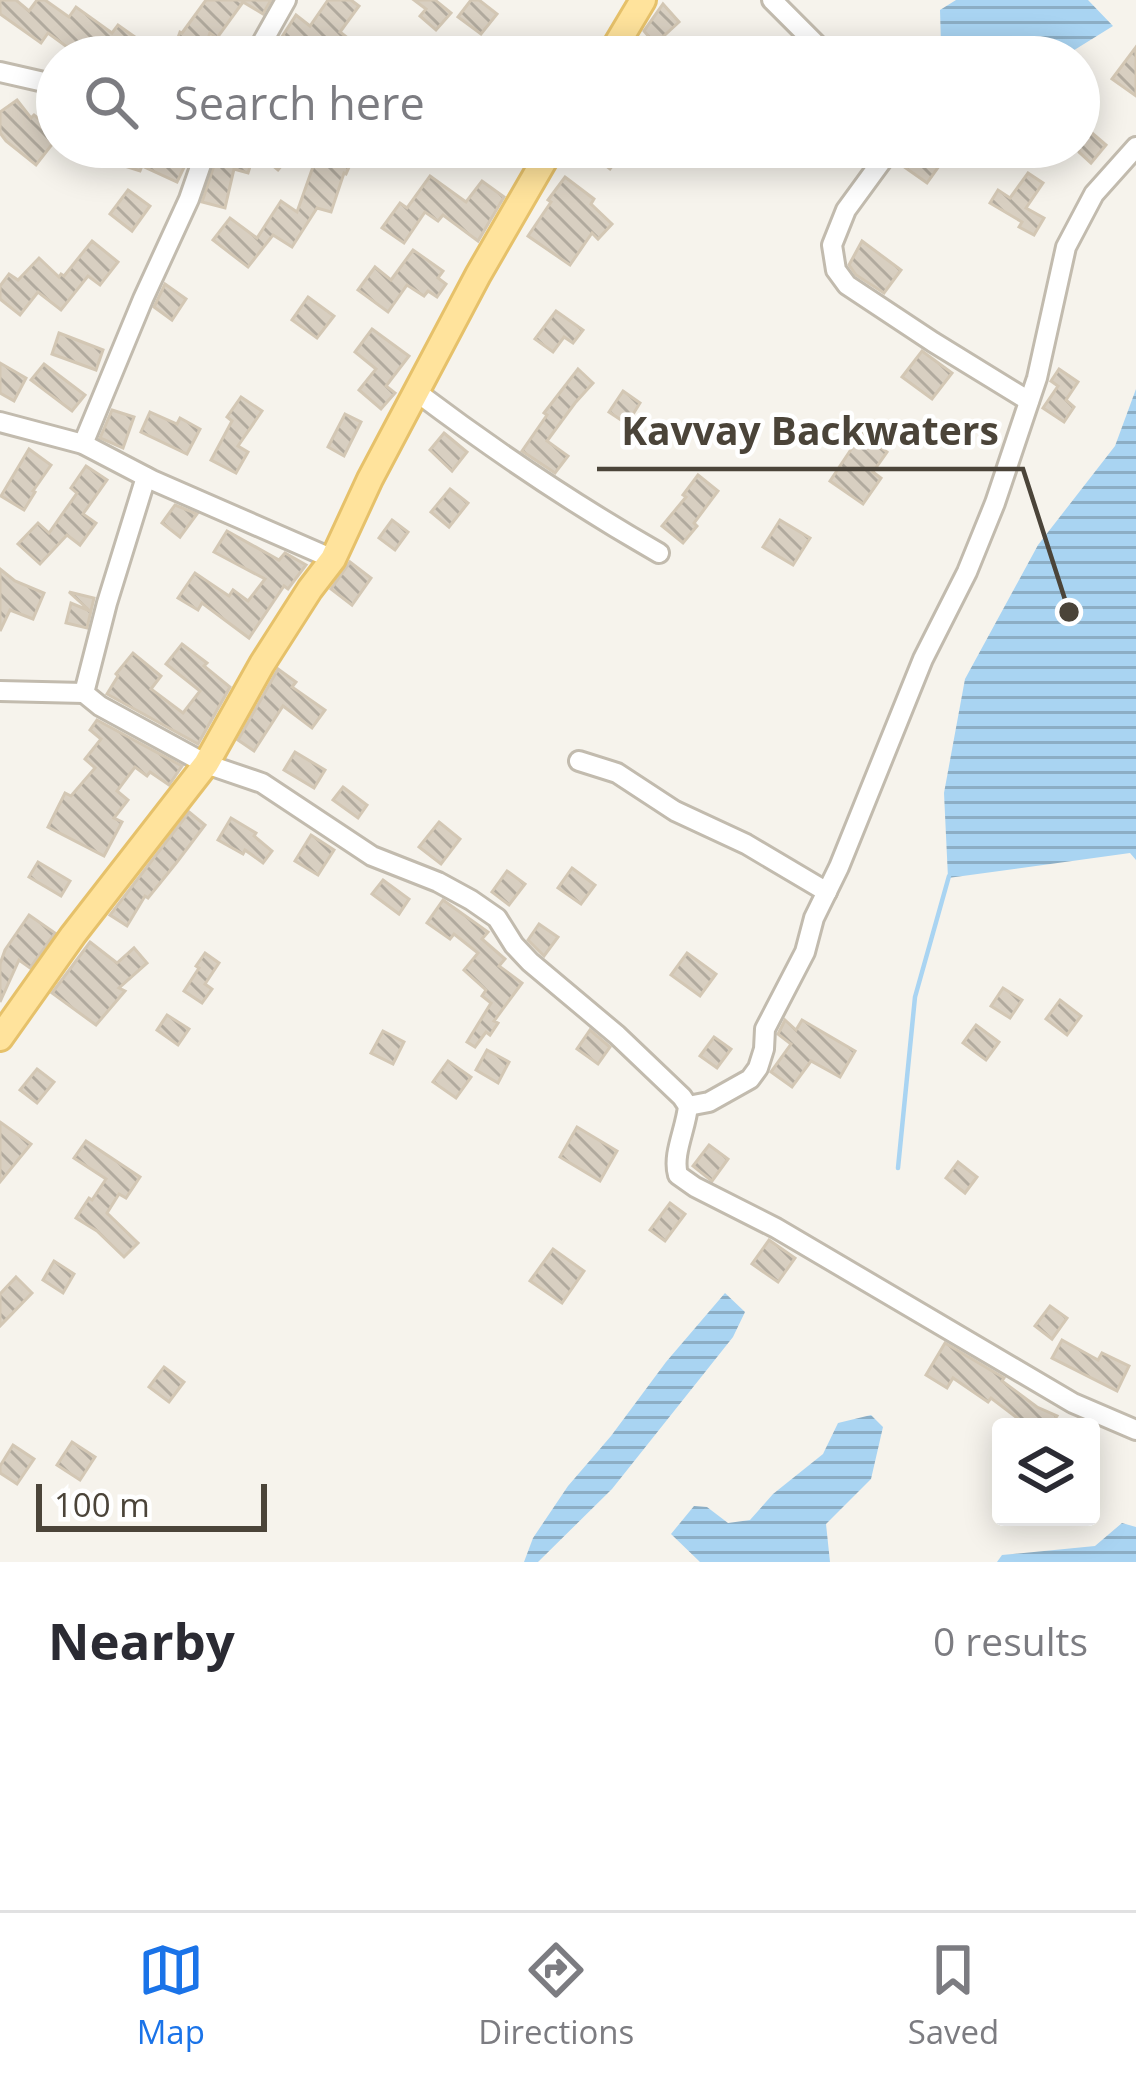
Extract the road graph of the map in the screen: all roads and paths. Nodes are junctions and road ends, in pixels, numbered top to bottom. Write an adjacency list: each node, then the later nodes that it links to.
1 (286, 0): 4 (street)
2 (643, 0): 5 (main road)
3 (772, 0): 6 (street)
4 (266, 36)
5 (622, 36)
6 (809, 36)
7 (0, 73): 8 (street)
8 (36, 81)
9 (1136, 147): 14 (street)
10 (200, 168): 16 (street)
11 (540, 168): 13 (main road)
12 (877, 168): 14 (street)
13 (418, 393): 18 (street); 19 (main road)
14 (1029, 401): 24 (street)
15 (0, 422): 16 (street)
16 (83, 444): 17 (street)
17 (146, 477): 19 (street); 21 (street)
18 (659, 553)
19 (333, 559): 23 (main road)
20 (0, 691): 21 (street)
21 (84, 693): 23 (street)
22 (579, 761): 24 (street)
23 (206, 764): 25 (main road); 27 (street)
24 (827, 892): 27 (street)
25 (10, 1002): 26 (main road)
26 (0, 1038)
27 (688, 1106): 28 (street)
28 (1136, 1430)

